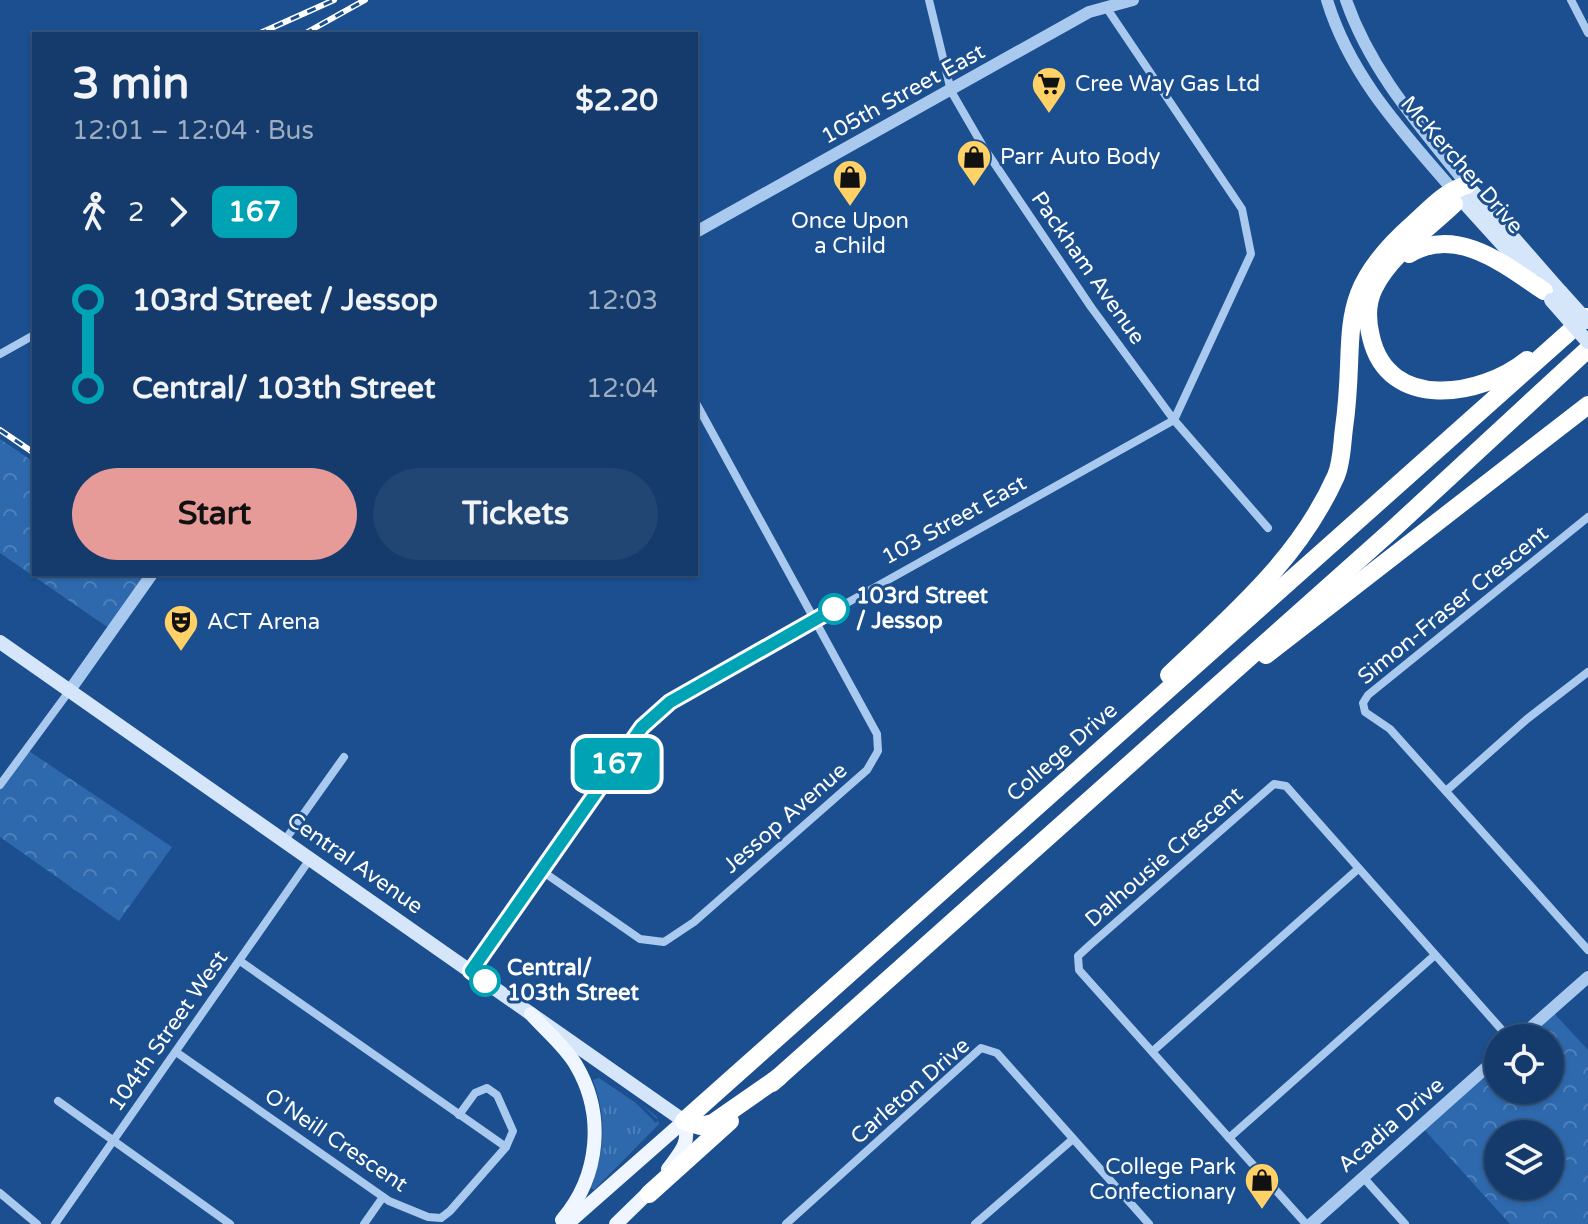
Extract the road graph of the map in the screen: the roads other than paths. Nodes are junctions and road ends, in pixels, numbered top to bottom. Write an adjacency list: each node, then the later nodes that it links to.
1 (929, 0): 8 (street, Packham Avenue)
2 (1133, 0): 6 (street, 105th Street East)
3 (1327, 0): 9 (street, McKercher Drive)
4 (1346, 0): 9 (street, McKercher Drive)
5 (1571, 0): 7 (street)
6 (1106, 7): 8 (street, 105th Street East); 22 (street)
7 (1588, 33)
8 (951, 91): 10 (street, 105th Street East); 22 (street, Packham Avenue)
9 (1460, 191): 11 (highway); 12 (main road, McKercher Drive); 33 (highway)
10 (698, 231)
11 (1392, 263): 12 (highway); 13 (highway)
12 (1552, 294): 14 (main road, McKercher Drive, bridge); 16 (main road, McKercher Drive, bridge)
13 (1588, 312): 33 (highway, College Drive)
14 (1588, 322)
15 (32, 336): 18 (street)
16 (1588, 342)
17 (1588, 349): 31 (highway)
18 (0, 354)
19 (1588, 405): 23 (highway)
20 (698, 407): 27 (street, Jessop Avenue)
21 (1588, 417): 23 (highway)
22 (1174, 420): 25 (street, Packham Avenue); 27 (street, 103 Street East)
23 (1566, 423): 31 (highway)
24 (1588, 517): 35 (street, Simon-Fraser Crescent)
25 (1268, 528)
26 (151, 576): 30 (street)
27 (814, 621): 39 (street, 103 Street East); 39 (street, Jessop Avenue)
28 (0, 642): 30 (main road, Central Avenue)
29 (1588, 672): 35 (street)
30 (70, 690): 34 (street); 36 (main road, Central Avenue)
31 (1159, 737): 51 (highway)
32 (344, 757): 36 (street)
33 (1084, 764): 54 (highway, College Drive)
34 (0, 785)
35 (1446, 791): 40 (street, Simon-Fraser Crescent)
36 (285, 840): 37 (main road, Central Avenue)
37 (310, 859): 42 (street, 104th Street West); 43 (main road, Central Avenue)
38 (1358, 869): 41 (street, Dalhousie Crescent); 48 (street); 48 (street, Dalhousie Crescent)
39 (542, 871): 43 (street, 103 Street East)
40 (1588, 950)
41 (1435, 955): 46 (street, Dalhousie Crescent); 55 (street)
42 (240, 961): 49 (street, 104th Street West); 53 (street)
43 (471, 971): 45 (main road, Central Avenue)
44 (1588, 977): 47 (street)
45 (531, 1014): 54 (main road, Central Avenue); 68 (main road)
46 (1497, 1024)
47 (1535, 1024)
48 (1153, 1051): 55 (street, Dalhousie Crescent)
49 (176, 1052): 57 (street, 104th Street West); 62 (street, O'Neill Crescent)
50 (1484, 1069): 59 (street, Acadia Drive)
51 (779, 1077): 54 (highway); 61 (highway)
52 (58, 1101): 57 (street)
53 (459, 1115): 58 (street); 58 (street)
54 (684, 1121): 61 (main road); 69 (main road, College Drive)
55 (1229, 1138): 73 (street, Dalhousie Crescent)
56 (1073, 1139): 63 (street); 71 (street, Carleton Drive); 72 (street, Carleton Drive)
57 (112, 1141): 65 (street, 104th Street West); 66 (street)
58 (506, 1147): 62 (street, O'Neill Crescent)
59 (1363, 1177): 73 (street, Acadia Drive); 74 (street)
60 (0, 1193): 64 (street)
61 (649, 1194): 70 (main road)
62 (383, 1197): 67 (street)
63 (977, 1223)
64 (37, 1224)
65 (55, 1224)
66 (230, 1224)
67 (364, 1224)
68 (559, 1224)
69 (567, 1224)
70 (616, 1224)
71 (786, 1224)
72 (1149, 1224)
73 (1308, 1224)
74 (1405, 1224)

